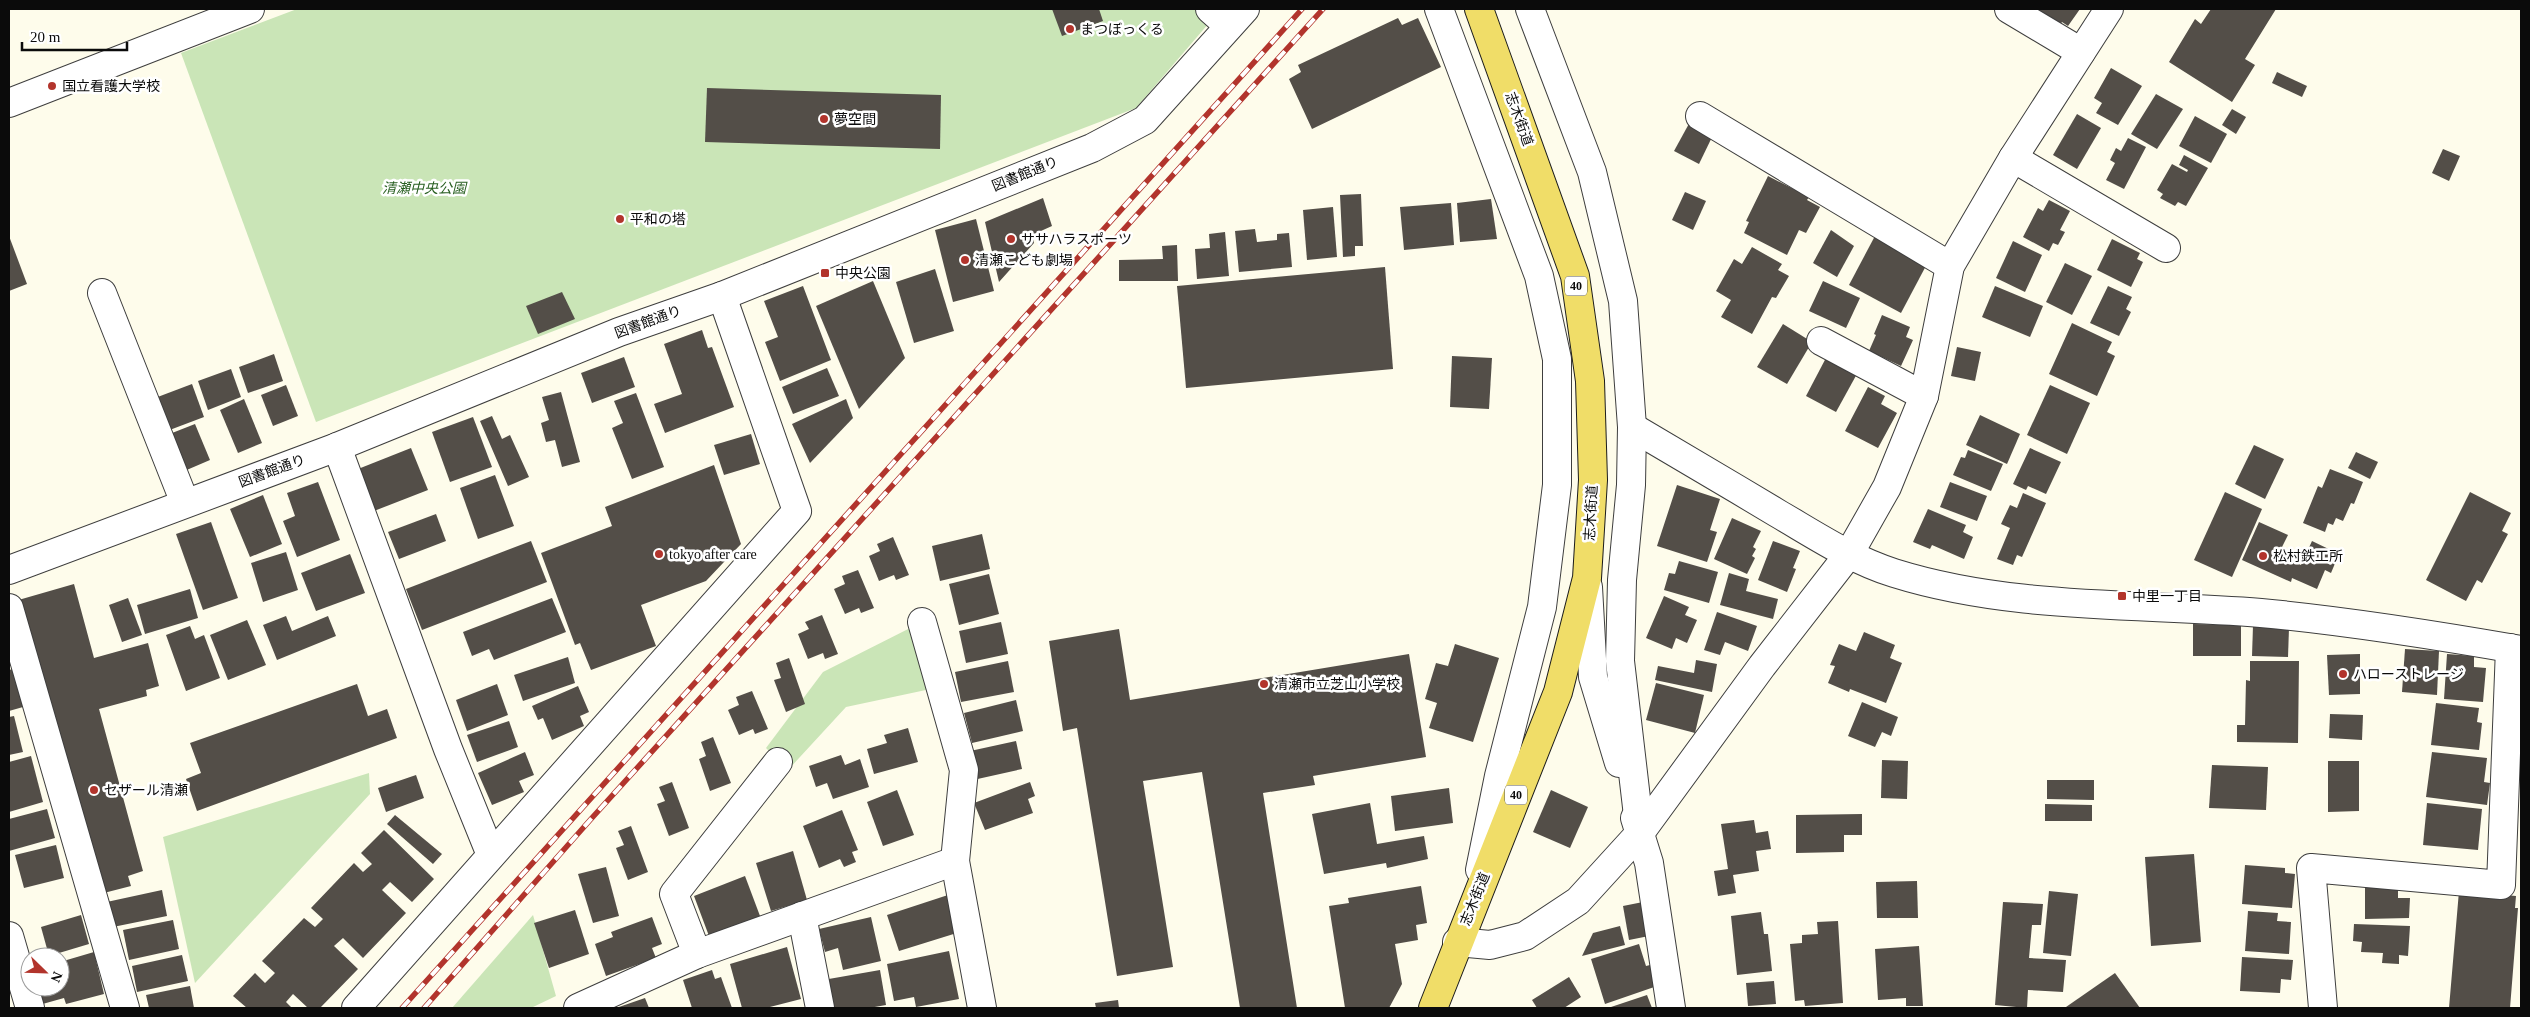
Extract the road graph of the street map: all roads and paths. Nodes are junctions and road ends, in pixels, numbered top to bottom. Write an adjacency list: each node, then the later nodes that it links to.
1 (250, 9): 9 (street)
2 (1439, 9): 31 (street)
3 (1479, 9): 23 (main road, 志木街道 / 40)
4 (1530, 9): 18 (street)
5 (2009, 9): 8 (street)
6 (2109, 9): 8 (street)
7 (1228, 15): 15 (street, 図書館通り)
8 (2081, 52): 11 (street)
9 (9, 103)
10 (1700, 116): 13 (street)
11 (2013, 158): 12 (street); 13 (street)
12 (2166, 248)
13 (1950, 266): 17 (street)
14 (102, 293): 20 (street)
15 (722, 296): 19 (street, 図書館通り); 29 (street)
16 (1821, 341): 17 (street)
17 (1924, 396): 21 (street)
18 (1632, 427): 21 (street); 28 (street)
19 (337, 447): 20 (street, 図書館通り); 29 (street)
20 (185, 503): 22 (street, 図書館通り)
21 (1848, 554): 26 (street); 28 (street)
22 (9, 570)
23 (1587, 578): 28 (street); 31 (main road, 志木街道 / 40)
24 (9, 608): 37 (street)
25 (922, 622): 30 (street)
26 (2516, 649): 44 (street)
27 (778, 762): 35 (street)
28 (1640, 833): 34 (street); 43 (street)
29 (491, 855): 38 (street)
30 (955, 861): 32 (street); 41 (street)
31 (1474, 901): 34 (main road, 志木街道 / 40)
32 (802, 916): 35 (street); 40 (street)
33 (9, 936): 36 (street)
34 (1457, 942): 42 (main road, 志木街道 / 40)
35 (697, 954): 39 (street)
36 (30, 1008)
37 (125, 1008)
38 (356, 1008)
39 (578, 1008)
40 (820, 1008)
41 (982, 1008)
42 (1433, 1008)
43 (1671, 1008)
44 (2323, 1008)

